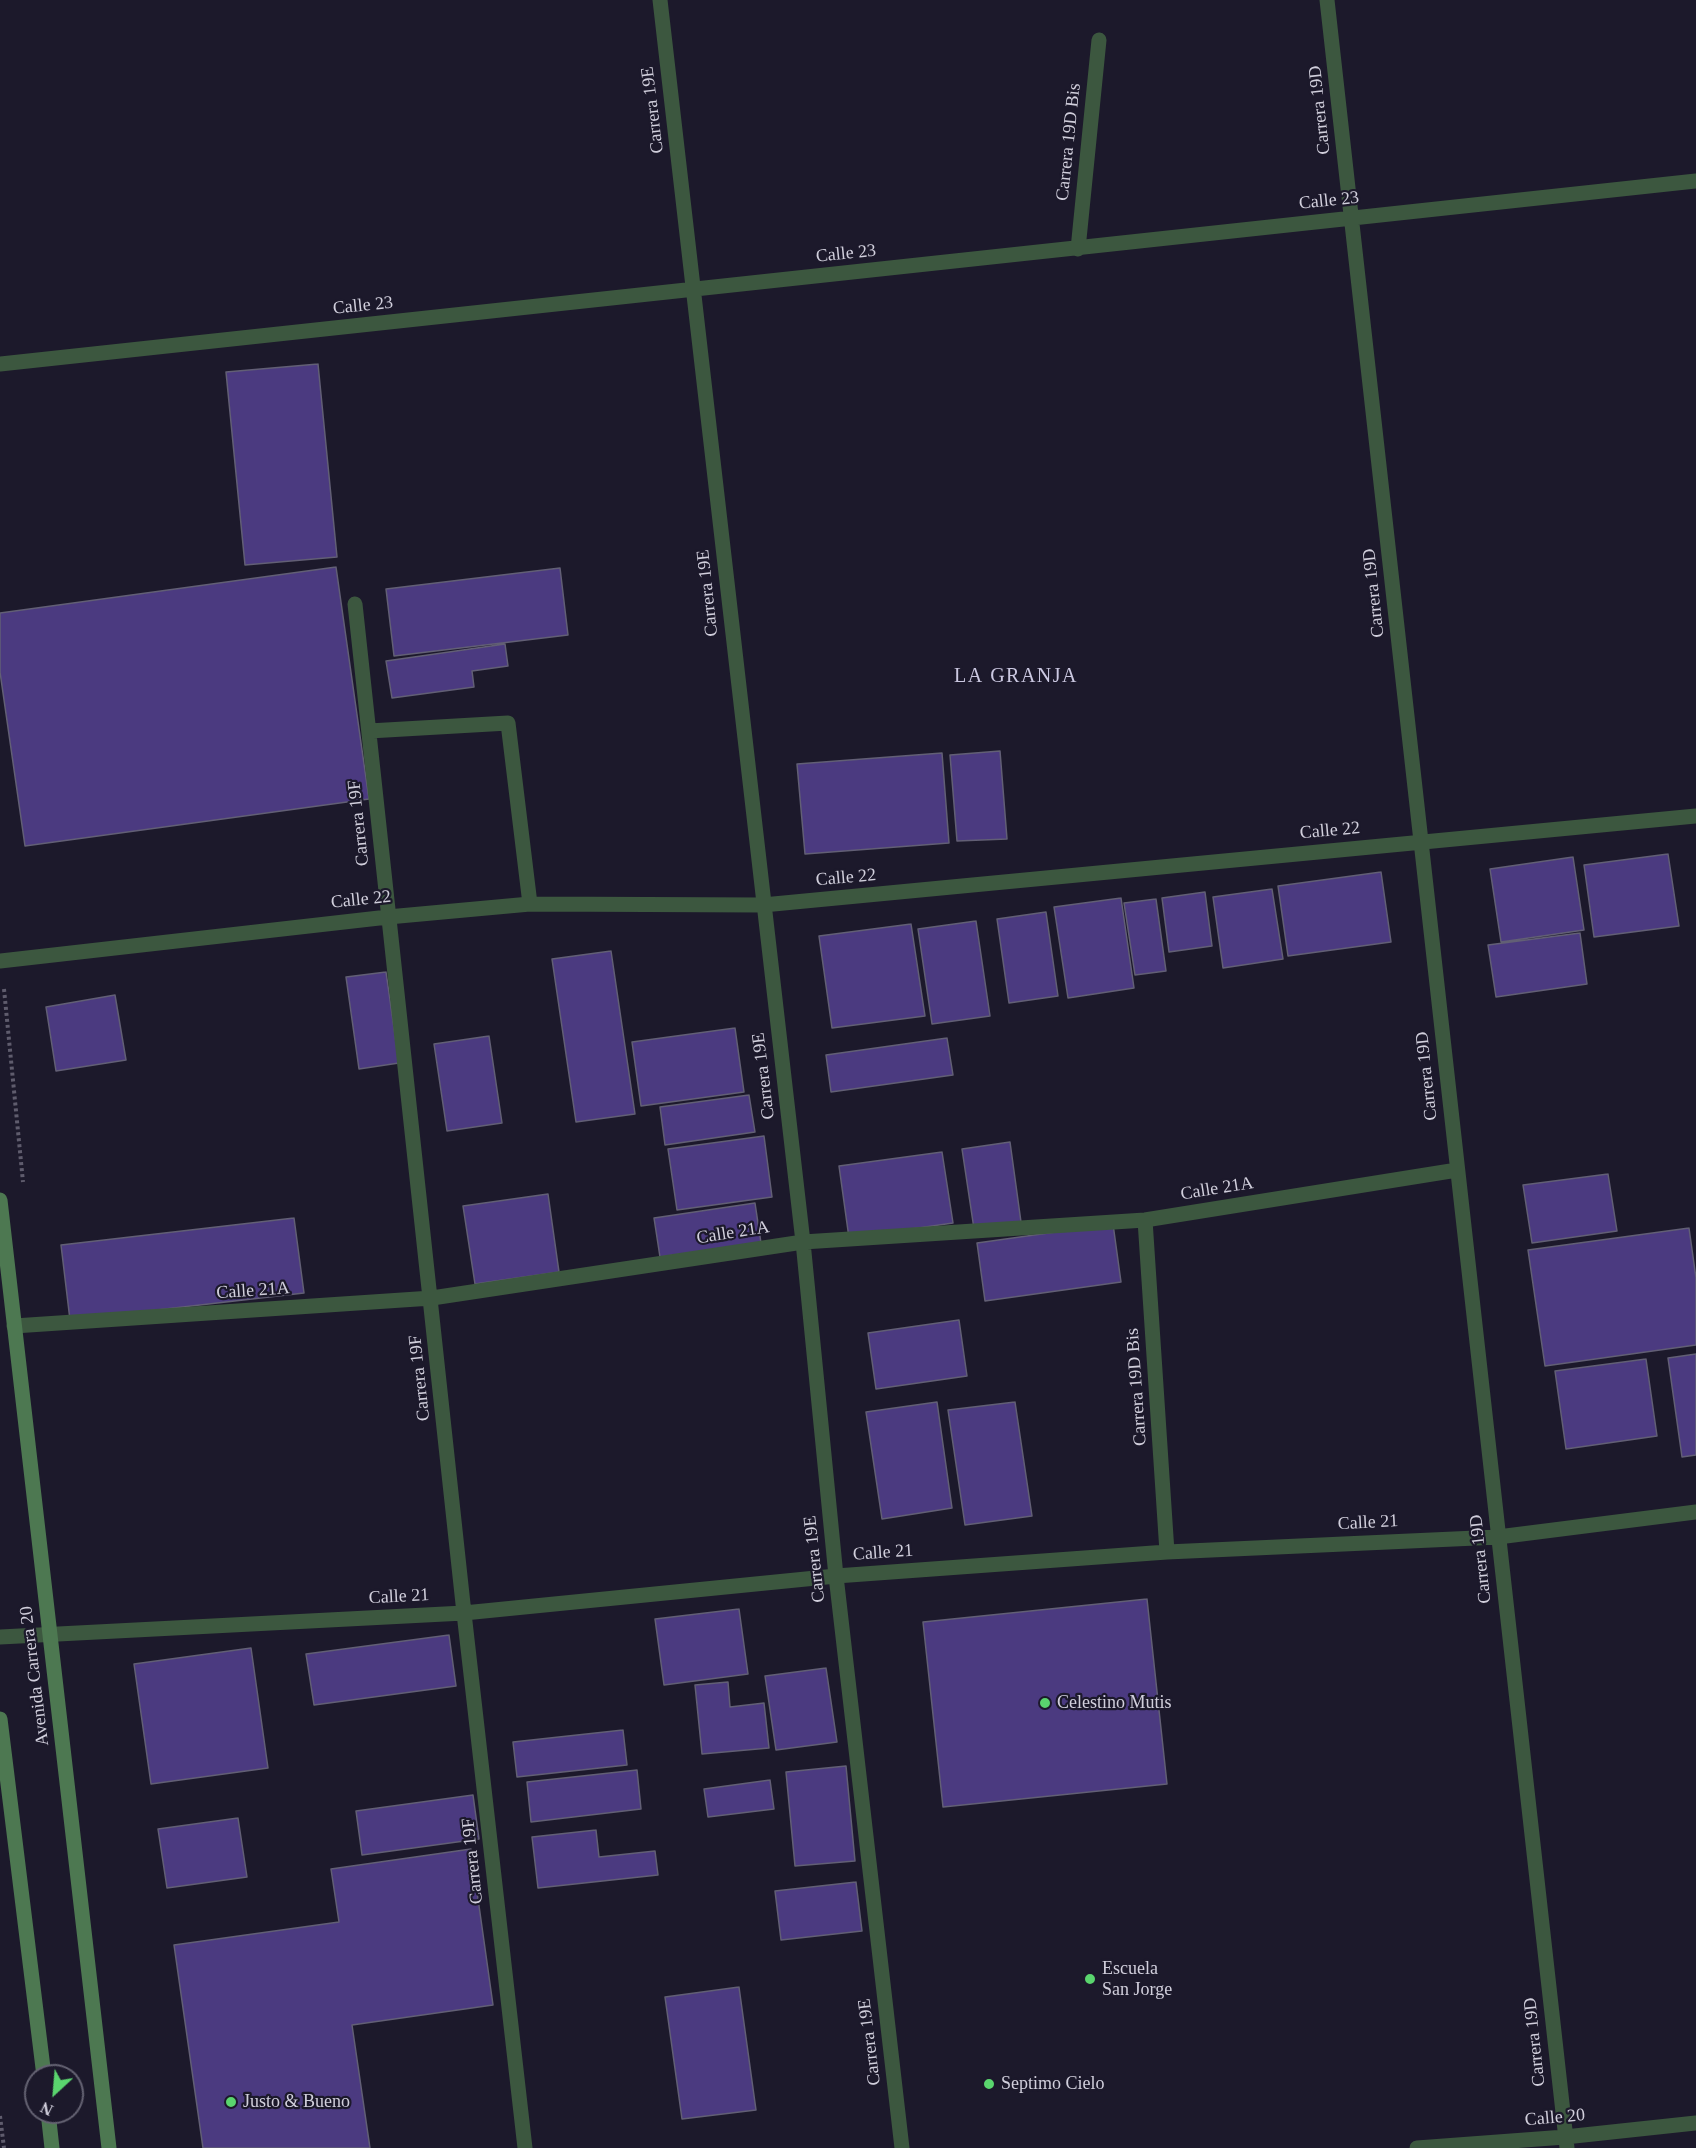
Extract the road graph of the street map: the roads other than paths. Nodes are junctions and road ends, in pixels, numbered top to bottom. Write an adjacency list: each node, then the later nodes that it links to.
1 (660, 0): 7 (street, Carrera 19E)
2 (1327, 0): 5 (street, Carrera 19D)
3 (1099, 40): 6 (street, Carrera 19D Bis)
4 (1696, 181): 5 (street, Calle 23)
5 (1351, 218): 6 (street, Calle 23); 12 (street, Carrera 19D)
6 (1078, 249): 7 (street, Calle 23)
7 (694, 291): 8 (street, Calle 23); 14 (street, Carrera 19E)
8 (0, 364)
9 (355, 604): 10 (street, Carrera 19F)
10 (369, 731): 13 (street); 15 (street, Carrera 19F)
11 (1696, 816): 12 (street, Calle 22)
12 (1421, 842): 14 (street, Calle 22); 17 (street, Carrera 19D)
13 (530, 904): 14 (street, Calle 22); 15 (street, Calle 22)
14 (764, 905): 20 (street, Carrera 19E)
15 (388, 916): 16 (street, Calle 22); 21 (street, Carrera 19F)
16 (0, 961)
17 (1457, 1170): 19 (street, Calle 21A); 24 (street, Carrera 19D)
18 (0, 1200): 22 (street, Avenida Carrera 20)
19 (1145, 1220): 20 (street, Calle 21A); 25 (street, Carrera 19D Bis)
20 (803, 1242): 21 (street, Calle 21A); 26 (street, Carrera 19E)
21 (432, 1298): 22 (street, Calle 21A); 27 (street, Carrera 19F)
22 (14, 1326): 28 (street, Avenida Carrera 20)
23 (1696, 1512): 24 (street, Calle 21)
24 (1498, 1537): 25 (street, Calle 21); 34 (street, Carrera 19D)
25 (1167, 1552): 26 (street, Calle 21)
26 (836, 1576): 27 (street, Calle 21); 38 (street, Carrera 19E)
27 (464, 1613): 28 (street, Calle 21); 37 (street, Carrera 19F)
28 (50, 1634): 29 (street, Calle 21); 36 (street, Avenida Carrera 20)
29 (0, 1637)
30 (0, 1719): 31 (street)
31 (43, 2064)
32 (1696, 2123): 34 (street, Calle 20)
33 (49, 2124): 35 (street)
34 (1566, 2143): 39 (street, Calle 20)
35 (52, 2148)
36 (109, 2148)
37 (525, 2148)
38 (902, 2148)
39 (1417, 2148)

